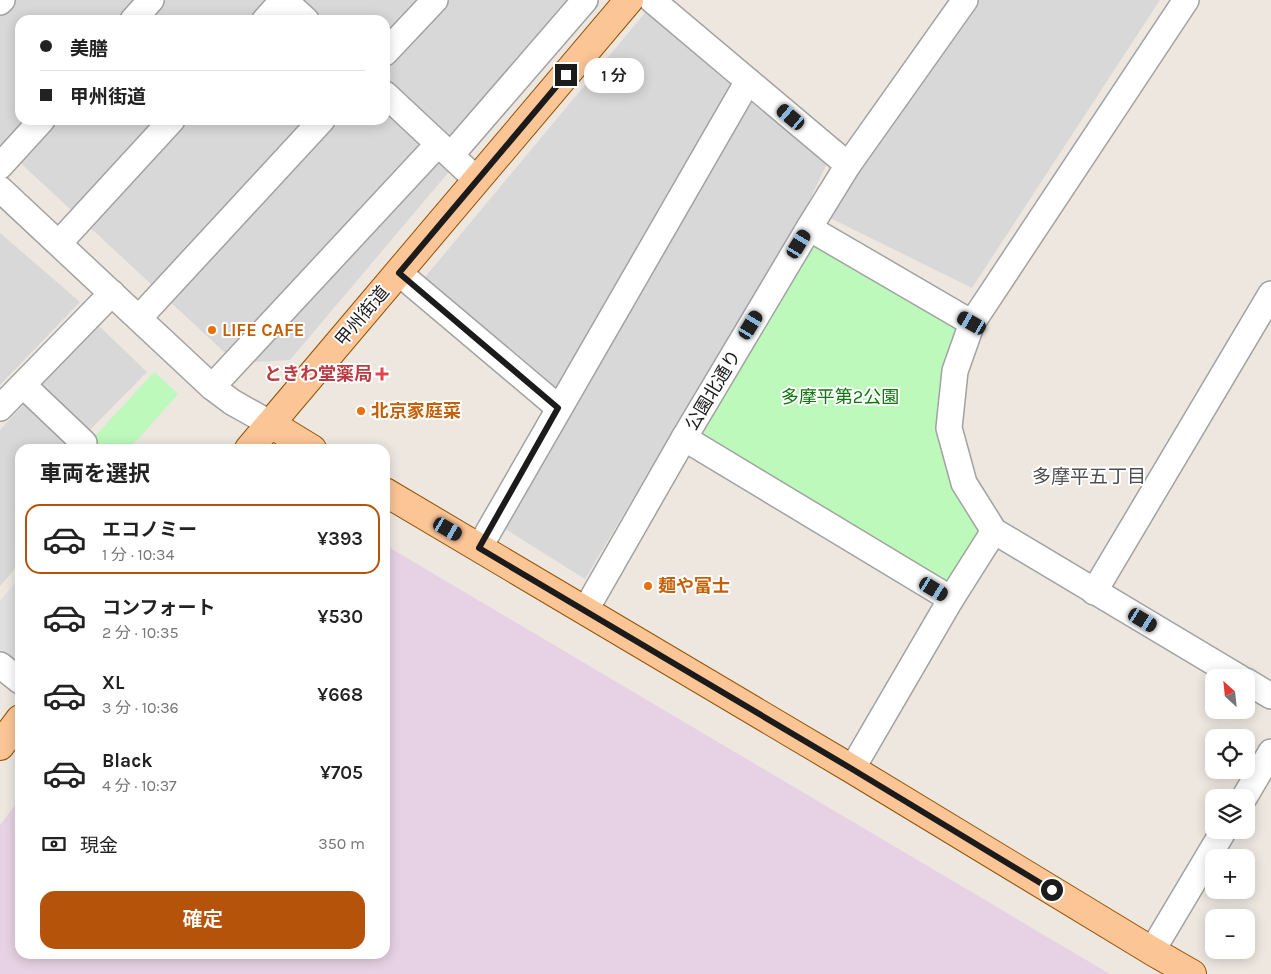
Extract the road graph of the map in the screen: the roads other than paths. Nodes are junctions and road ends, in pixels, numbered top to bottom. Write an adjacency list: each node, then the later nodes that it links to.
1 (151, 0): 9 (street)
2 (284, 0): 10 (street); 11 (street)
3 (435, 0): 12 (street)
4 (585, 0): 18 (street)
5 (629, 0): 21 (main road, 甲州街道)
6 (652, 0): 13 (street)
7 (965, 0): 19 (street, 公園北通り)
8 (1186, 0): 29 (street)
9 (138, 15)
10 (270, 15)
11 (300, 15)
12 (390, 48)
13 (748, 81): 19 (street); 33 (street)
14 (390, 99): 18 (street)
15 (37, 125): 20 (street)
16 (167, 125): 24 (street)
17 (317, 125): 28 (street)
18 (444, 150): 21 (street); 31 (street)
19 (848, 165): 23 (street, 公園北通り)
20 (0, 166)
21 (477, 180): 25 (main road, 甲州街道)
22 (0, 189): 24 (street)
23 (809, 228): 29 (street); 35 (street, 公園北通り)
24 (59, 243): 26 (street)
25 (399, 273): 33 (street); 34 (main road, 甲州街道)
26 (112, 293): 28 (street); 30 (street)
27 (1271, 294): 42 (street)
28 (139, 318): 31 (street)
29 (972, 323): 40 (street)
30 (23, 385): 32 (street); 36 (street)
31 (212, 387): 34 (street)
32 (0, 408)
33 (558, 408): 41 (street)
34 (271, 424): 37 (main road, 甲州街道); 38 (main road)
35 (684, 438): 43 (street); 44 (street, 公園北通り)
36 (84, 443)
37 (253, 444)
38 (304, 444)
39 (390, 495): 41 (main road)
40 (994, 531): 42 (street); 43 (street)
41 (479, 548): 44 (main road)
42 (1094, 592): 46 (street)
43 (951, 599): 53 (street)
44 (585, 611): 53 (main road)
45 (0, 665): 47 (street)
46 (1225, 669)
47 (15, 677)
48 (1255, 686): 49 (street)
49 (1271, 696)
50 (15, 726): 51 (main road)
51 (0, 746)
52 (1271, 752): 54 (street)
53 (852, 769): 56 (main road)
54 (1249, 789)
55 (1219, 839): 56 (street)
56 (1152, 951): 57 (main road)
57 (1192, 974)

